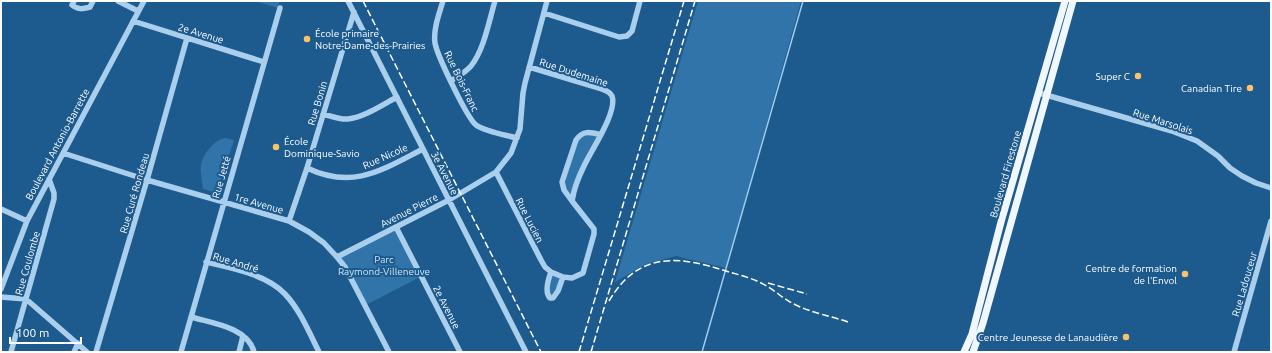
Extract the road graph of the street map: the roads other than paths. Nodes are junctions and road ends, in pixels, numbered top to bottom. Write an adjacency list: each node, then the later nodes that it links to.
1 (74, 1): 2 (street)
2 (93, 1)
3 (118, 1): 13 (street)
4 (144, 1): 13 (street, Boulevard Antonio-Barrette)
5 (348, 1): 14 (street, 3e Avenue)
6 (441, 1): 20 (street, Rue Bois-Franc)
7 (495, 1): 20 (street)
8 (548, 1): 15 (street, Avenue Pierre)
9 (640, 1): 15 (street)
10 (1065, 1): 21 (main road, Boulevard Firestone)
11 (1073, 1): 21 (main road, Boulevard Firestone)
12 (280, 8): 18 (street, Rue Jetté)
13 (138, 11): 16 (street, Boulevard Antonio-Barrette)
14 (354, 12): 22 (street, 3e Avenue); 23 (street, Rue Bonin)
15 (544, 13): 19 (street, Avenue Pierre)
16 (133, 21): 17 (street, 2e Avenue); 27 (street, Boulevard Antonio-Barrette)
17 (186, 38): 18 (street, 2e Avenue); 31 (street, Rue Curé Rondeau)
18 (264, 62): 35 (street, Rue Jetté)
19 (529, 67): 24 (street, Rue Dudemaine); 25 (street, Avenue Pierre)
20 (451, 81): 25 (street, Rue Bois-Franc)
21 (1043, 94): 32 (street, Rue Marsolais); 64 (main road, Boulevard Firestone); 65 (main road, Boulevard Firestone)
22 (397, 97): 23 (street); 26 (street, 3e Avenue)
23 (323, 114): 28 (street, Rue Bonin)
24 (601, 135): 34 (street); 34 (street)
25 (517, 138): 29 (street, Avenue Pierre)
26 (423, 149): 28 (street, Rue Nicole); 33 (street, 3e Avenue)
27 (63, 153): 30 (street, Boulevard Antonio-Barrette); 31 (street, 1re Avenue)
28 (307, 168): 38 (street, Rue Bonin)
29 (496, 172): 33 (street, Avenue Pierre); 45 (street, Rue Lucien)
30 (49, 180): 37 (street, Boulevard Antonio-Barrette); 49 (street, Rue Coulombe)
31 (147, 180): 35 (street, 1re Avenue); 56 (street, Rue Curé Rondeau)
32 (1271, 188)
33 (449, 200): 40 (street, Avenue Pierre); 63 (street, 3e Avenue)
34 (572, 200): 46 (street)
35 (223, 202): 38 (street, 1re Avenue); 44 (street, Rue Jetté)
36 (1, 209): 37 (street)
37 (27, 221): 47 (street, Boulevard Antonio-Barrette)
38 (289, 221): 43 (street, 1re Avenue)
39 (1271, 221): 41 (street, Rue Ladouceur)
40 (396, 227): 43 (street, Avenue Pierre); 62 (street, 2e Avenue)
41 (1264, 245): 42 (street); 66 (street, Rue Ladouceur)
42 (1271, 248)
43 (337, 257): 61 (street, 1re Avenue)
44 (206, 262): 50 (street, Rue Jetté); 60 (street, Rue André)
45 (551, 272): 46 (street, Rue Lucien); 46 (street)
46 (563, 277)
47 (1, 289)
48 (1, 297): 49 (street)
49 (26, 298): 52 (street); 53 (street, Rue Coulombe)
50 (191, 317): 51 (street); 57 (street, Rue Jetté)
51 (243, 336): 58 (street); 59 (street)
52 (78, 343): 54 (street); 55 (street)
53 (11, 352)
54 (74, 352)
55 (87, 352)
56 (96, 352)
57 (181, 352)
58 (239, 352)
59 (254, 352)
60 (319, 352)
61 (389, 352)
62 (460, 352)
63 (526, 352)
64 (964, 352)
65 (973, 352)
66 (1234, 352)

